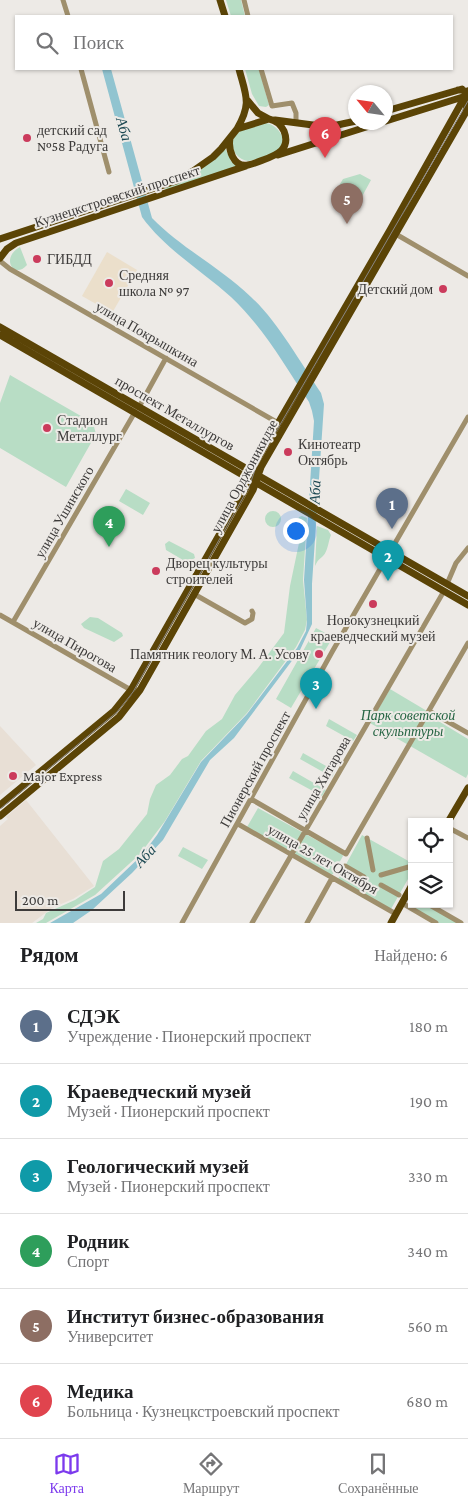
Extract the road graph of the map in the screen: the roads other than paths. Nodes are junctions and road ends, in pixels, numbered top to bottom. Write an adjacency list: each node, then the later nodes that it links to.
1 (63, 0): 4 (street)
2 (220, 0): 5 (main road)
3 (244, 0): 6 (street)
4 (68, 15)
5 (225, 15)
6 (248, 15)
7 (81, 70): 25 (street)
8 (239, 70): 11 (main road)
9 (261, 70): 18 (street)
10 (467, 95): 12 (main road); 13 (main road); 14 (main road, улица Орджоникидзе); 15 (main road, улица Орджоникидзе)
11 (248, 101): 17 (main road); 20 (main road)
12 (447, 102): 14 (main road); 16 (main road)
13 (393, 109)
14 (458, 110): 26 (main road, улица Орджоникидзе)
15 (467, 110): 26 (main road, улица Орджоникидзе)
16 (393, 119)
17 (272, 120): 18 (main road); 20 (main road); 23 (main road)
18 (296, 123): 19 (main road)
19 (348, 123)
20 (237, 129): 22 (main road)
21 (357, 130): 23 (main road)
22 (230, 138): 24 (main road); 27 (main road, Кузнецкстроевский проспект)
23 (277, 155): 24 (main road)
24 (246, 166): 28 (main road, Кузнецкстроевский проспект)
25 (109, 172)
26 (393, 232): 29 (street); 35 (main road, улица Орджоникидзе); 35 (main road, улица Орджоникидзе)
27 (0, 239)
28 (0, 259): 32 (street, улица Покрышкина)
29 (468, 276)
30 (0, 327): 33 (main road, проспект Металлургов)
31 (0, 335): 33 (main road, проспект Металлургов)
32 (166, 358): 33 (street, улица Ушинского); 35 (street, улица Покрышкина)
33 (137, 409): 36 (main road, проспект Металлургов); 45 (street, улица Ушинского)
34 (468, 418): 38 (street, Пионерский проспект)
35 (281, 424): 36 (main road, улица Орджоникидзе)
36 (253, 477): 38 (main road, проспект Металлургов); 40 (main road, улица Орджоникидзе); 47 (main road, улица Орджоникидзе)
37 (468, 548): 39 (street, улица Хитарова)
38 (388, 553): 39 (main road); 56 (street, Пионерский проспект)
39 (445, 587): 41 (main road); 42 (main road); 63 (street, улица Хитарова)
40 (194, 594): 43 (street); 48 (main road, улица Орджоникидзе)
41 (468, 596)
42 (468, 605)
43 (252, 611)
44 (0, 615): 45 (street, улица Пирогова)
45 (13, 622): 47 (street, улица Пирогова)
46 (468, 643): 49 (street)
47 (131, 690): 48 (street, улица Пирогова); 51 (main road, улица Орджоникидзе)
48 (140, 690): 52 (main road, улица Орджоникидзе)
49 (428, 711): 50 (street); 63 (street, улица 25 лет Октября)
50 (468, 733)
51 (42, 770): 52 (street); 54 (main road, улица Орджоникидзе)
52 (48, 777): 55 (main road, улица Орджоникидзе)
53 (468, 788): 60 (main road)
54 (19, 789): 55 (street); 57 (main road, улица Орджоникидзе)
55 (25, 796): 58 (main road, улица Орджоникидзе)
56 (251, 799): 61 (street, Пионерский проспект); 63 (street, улица 25 лет Октября)
57 (3, 803): 58 (street)
58 (11, 807): 59 (main road, улица Орджоникидзе)
59 (0, 816)
60 (450, 818)
61 (238, 824): 66 (street, улица 25 лет Октября); 79 (street, Пионерский проспект)
62 (453, 830): 65 (street)
63 (306, 831): 66 (street, улица Хитарова)
64 (367, 838): 69 (street, улица 25 лет Октября)
65 (468, 838)
66 (291, 855): 72 (street, улица 25 лет Октября); 80 (street, улица Хитарова)
67 (345, 866): 71 (street, улица 25 лет Октября)
68 (408, 867): 70 (street, улица 25 лет Октября)
69 (373, 870)
70 (381, 875)
71 (364, 877)
72 (332, 878): 78 (street, улица 25 лет Октября); 81 (street)
73 (381, 885): 74 (street, улица 25 лет Октября)
74 (399, 895)
75 (408, 896): 76 (main road)
76 (402, 903): 78 (main road); 83 (street)
77 (435, 908): 84 (street)
78 (396, 914): 82 (main road)
79 (182, 923)
80 (252, 923)
81 (306, 923)
82 (391, 923)
83 (436, 923)
84 (461, 923)

